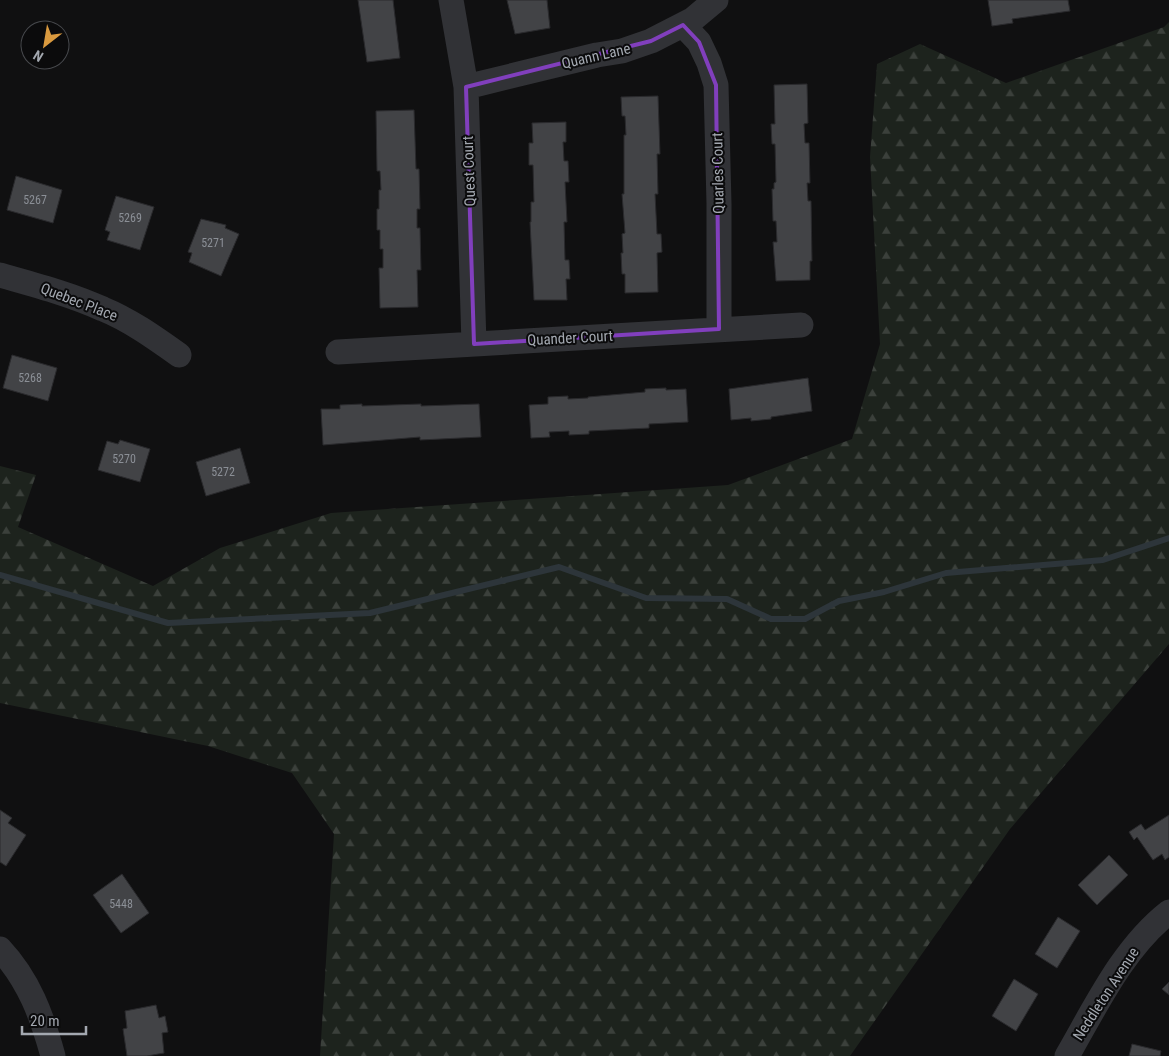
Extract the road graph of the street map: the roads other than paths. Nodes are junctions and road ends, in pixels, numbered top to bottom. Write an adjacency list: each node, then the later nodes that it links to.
1 (451, 0): 4 (street, Quest Court)
2 (716, 0): 3 (street, Quann Lane)
3 (683, 25): 4 (street, Quann Lane); 7 (street, Quarles Court)
4 (466, 87): 8 (street, Quest Court)
5 (0, 275): 10 (street, Quebec Place)
6 (801, 325): 7 (street, Quander Court)
7 (719, 329): 8 (street, Quander Court)
8 (474, 344): 9 (street, Quander Court)
9 (338, 352)
10 (179, 355)
11 (1169, 912): 14 (street, Neddleton Avenue)
12 (0, 949): 13 (street)
13 (53, 1056)
14 (1066, 1056)

